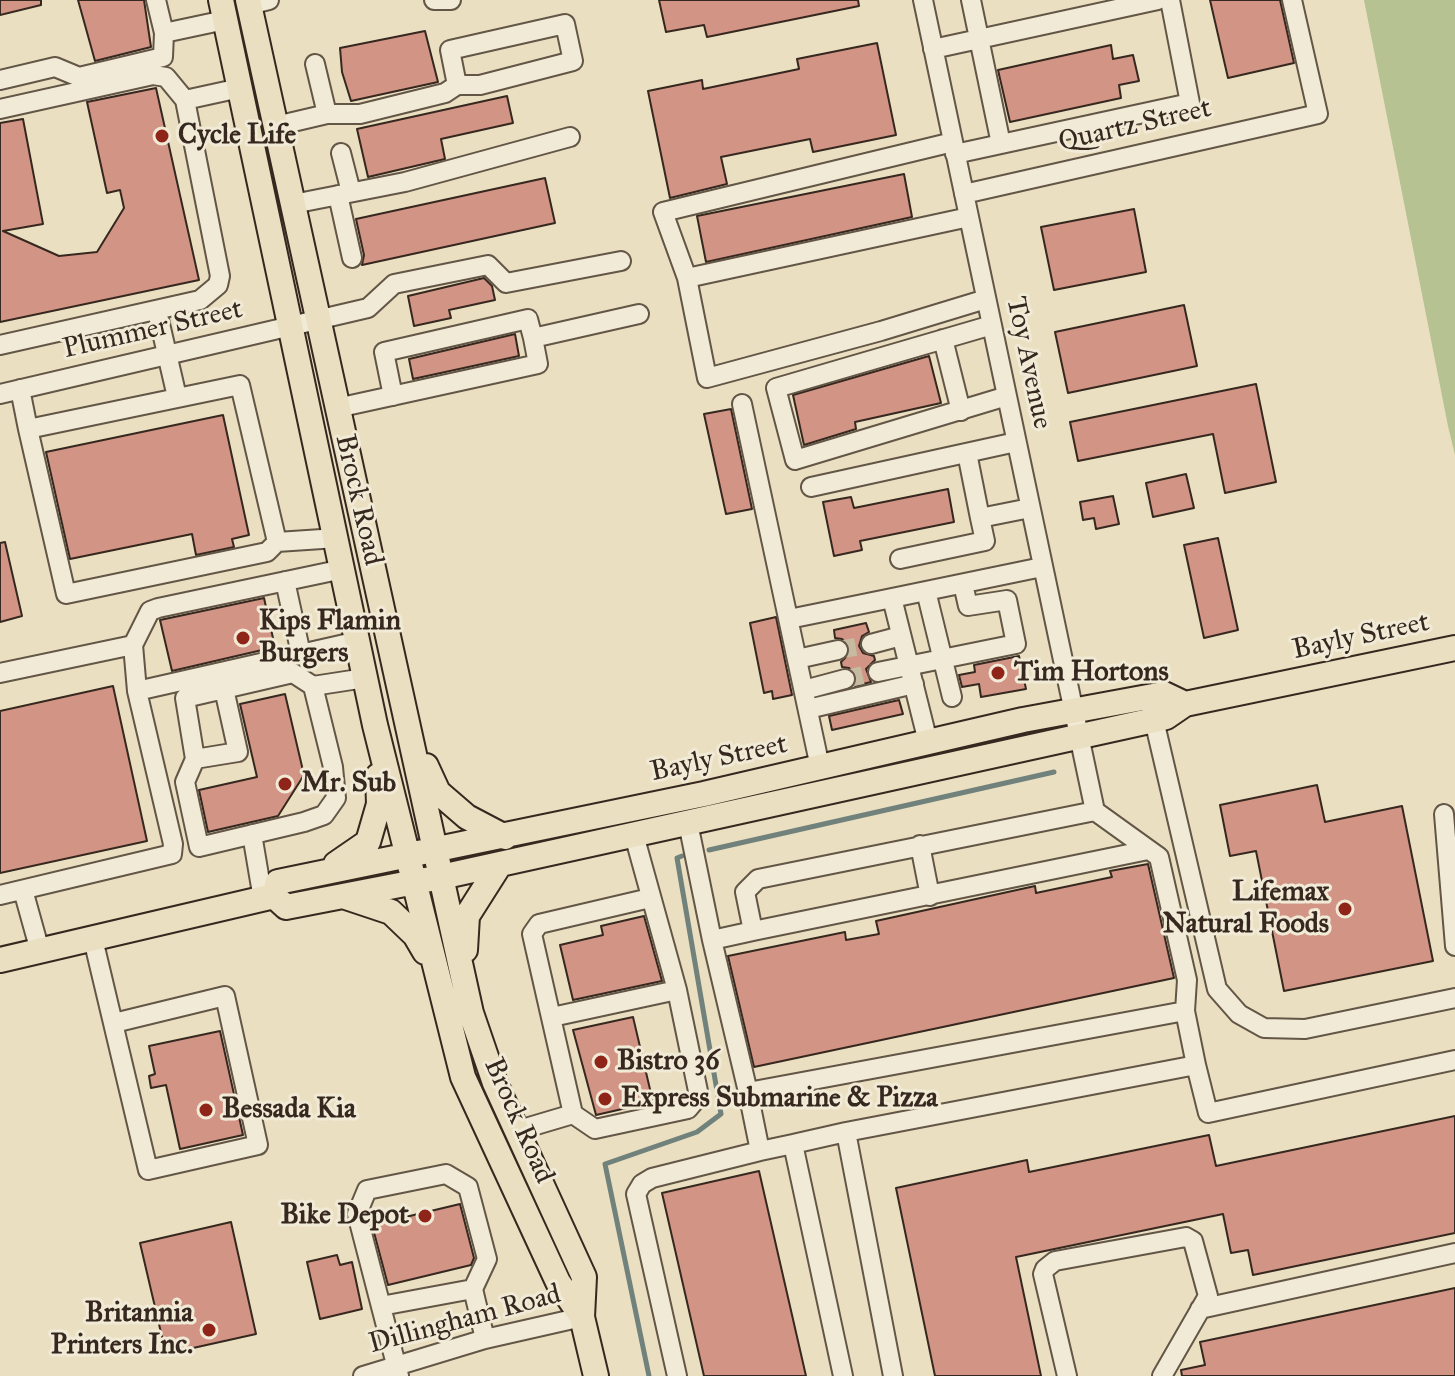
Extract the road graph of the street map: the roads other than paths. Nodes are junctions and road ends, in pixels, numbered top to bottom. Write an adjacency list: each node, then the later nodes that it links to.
1 (156, 0): 11 (street)
2 (434, 0): 3 (street)
3 (451, 0)
4 (925, 0): 13 (street, Toy Avenue)
5 (971, 0): 12 (street)
6 (1158, 0): 12 (street)
7 (1170, 0): 23 (street)
8 (1292, 0): 27 (street, Quartz Street)
9 (255, 2): 21 (main road, Brock Road)
10 (223, 10): 11 (street); 17 (main road, Brock Road)
11 (164, 33): 15 (street)
12 (979, 38): 13 (street); 23 (street)
13 (933, 49): 24 (street, Toy Avenue)
14 (315, 64): 20 (street)
15 (0, 80)
16 (457, 85): 16 (street); 20 (street)
17 (240, 88): 18 (street); 38 (main road, Brock Road)
18 (185, 100): 19 (street); 34 (street)
19 (0, 109)
20 (327, 114): 21 (street)
21 (276, 126): 28 (main road, Brock Road)
22 (570, 137): 26 (street)
23 (1001, 144): 24 (street)
24 (954, 148): 27 (street, Toy Avenue); 32 (street)
25 (341, 153): 26 (street)
26 (344, 194): 28 (street); 30 (street)
27 (964, 194): 29 (street, Toy Avenue)
28 (293, 204): 36 (main road, Brock Road)
29 (969, 217): 32 (street); 33 (street, Toy Avenue)
30 (352, 258)
31 (621, 261): 36 (street, Plummer Street)
32 (687, 278): 33 (street)
33 (986, 299): 37 (street, Toy Avenue)
34 (157, 311): 41 (street); 42 (street)
35 (639, 314): 39 (street)
36 (318, 320): 38 (street, Plummer Street); 48 (main road, Brock Road)
37 (992, 325): 40 (street); 45 (street, Toy Avenue)
38 (289, 327): 42 (street, Plummer Street); 56 (main road, Brock Road)
39 (533, 338): 44 (street); 44 (street)
40 (943, 339): 49 (street); 49 (street)
41 (0, 345)
42 (167, 356): 43 (street, Plummer Street); 46 (street)
43 (6, 389): 50 (street)
44 (393, 396): 48 (street)
45 (1007, 396): 49 (street); 51 (street, Toy Avenue)
46 (177, 397): 50 (street); 57 (street)
47 (742, 404): 65 (street)
48 (337, 408): 91 (main road, Brock Road)
49 (961, 411)
50 (28, 429): 57 (street)
51 (1016, 442): 52 (street); 54 (street, Toy Avenue)
52 (967, 453): 53 (street); 55 (street)
53 (811, 487)
54 (1030, 508): 55 (street); 59 (street, Toy Avenue)
55 (980, 518): 58 (street)
56 (337, 538): 57 (street); 60 (main road, Brock Road)
57 (277, 542)
58 (900, 559)
59 (1042, 567): 62 (street); 88 (street, Toy Avenue)
60 (343, 569): 61 (street); 67 (main road, Brock Road)
61 (285, 581): 69 (street); 72 (street)
62 (963, 584): 63 (street); 73 (street)
63 (926, 591): 64 (street); 73 (street)
64 (892, 598): 65 (street); 66 (street)
65 (789, 619): 74 (street)
66 (901, 636): 68 (street); 75 (street)
67 (358, 641): 72 (street); 78 (main road, Brock Road)
68 (871, 644)
69 (133, 645): 77 (street); 84 (street)
70 (1455, 648): 86 (main road, Bayly Street)
71 (838, 650): 74 (street)
72 (301, 654): 84 (street)
73 (943, 658): 75 (street); 85 (street)
74 (797, 659): 83 (street)
75 (909, 665): 76 (street); 80 (street)
76 (878, 672)
77 (0, 673)
78 (365, 678): 81 (street); 90 (main road, Brock Road)
79 (845, 679): 83 (street)
80 (914, 684): 87 (street); 93 (street)
81 (313, 686): 82 (street); 99 (street)
82 (224, 689): 94 (street); 94 (street)
83 (804, 690): 87 (street)
84 (137, 691): 110 (street)
85 (952, 697)
86 (1185, 704): 88 (main road, Bayly Street); 89 (main road, Bayly Street)
87 (808, 709): 95 (street)
88 (1073, 711): 92 (street, Toy Avenue); 93 (main road, Bayly Street)
89 (1154, 720): 92 (main road, Bayly Street); 124 (street)
90 (375, 725): 105 (main road, Brock Road); 107 (main road)
91 (406, 725): 101 (main road); 104 (main road, Brock Road)
92 (1078, 737): 96 (street, Toy Avenue); 98 (main road, Bayly Street)
93 (928, 742): 95 (main road, Bayly Street)
94 (195, 759): 99 (street)
95 (820, 767): 101 (main road, Bayly Street)
96 (1095, 811): 102 (street); 103 (street)
97 (1444, 814): 119 (street)
98 (688, 823): 100 (main road, Bayly Street); 118 (street)
99 (252, 834): 114 (street)
100 (634, 835): 106 (main road, Bayly Street); 115 (street)
101 (505, 837): 104 (main road, Bayly Street)
102 (920, 845): 113 (street); 116 (street)
103 (1148, 850): 113 (street); 125 (street)
104 (435, 851): 105 (main road, Bayly Street); 108 (main road, Brock Road)
105 (406, 855): 107 (main road, Bayly Street); 109 (main road, Brock Road)
106 (500, 864): 108 (main road, Bayly Street); 126 (main road)
107 (323, 872): 114 (main road, Bayly Street)
108 (441, 877): 109 (main road, Bayly Street); 126 (main road, Brock Road)
109 (412, 882): 112 (main road, Bayly Street); 122 (main road, Brock Road)
110 (23, 890): 111 (street); 120 (street)
111 (0, 895)
112 (343, 896): 114 (main road, Bayly Street); 122 (main road)
113 (930, 896): 116 (street)
114 (268, 898): 117 (main road, Bayly Street)
115 (650, 898): 123 (street); 127 (street)
116 (753, 931): 118 (street)
117 (93, 939): 120 (main road, Bayly Street); 128 (street)
118 (712, 940): 131 (street)
119 (1455, 946)
120 (40, 951): 121 (main road, Bayly Street)
121 (0, 960)
122 (432, 964): 141 (main road, Brock Road)
123 (677, 990): 127 (street); 132 (street)
124 (1455, 998)
125 (1185, 1011): 130 (street); 131 (street)
126 (471, 1013): 133 (main road, Brock Road)
127 (552, 1017): 132 (street)
128 (114, 1023): 128 (street)
129 (1455, 1060): 130 (street)
130 (1196, 1065): 134 (street)
131 (748, 1092): 136 (street)
132 (573, 1114): 133 (street)
133 (519, 1130): 141 (main road, Brock Road)
134 (846, 1132): 135 (street); 148 (street)
135 (793, 1144): 136 (street); 147 (street)
136 (760, 1151): 146 (street)
137 (1455, 1253): 140 (street)
138 (473, 1289): 139 (street); 139 (street); 142 (street)
139 (381, 1306): 143 (street)
140 (1200, 1309): 149 (street); 150 (street)
141 (582, 1317): 142 (street, Dillingham Road); 145 (main road, Brock Road)
142 (485, 1339): 143 (street, Dillingham Road)
143 (398, 1372): 144 (street, Dillingham Road)
144 (364, 1376)
145 (596, 1376)
146 (677, 1376)
147 (843, 1376)
148 (893, 1376)
149 (1067, 1376)
150 (1162, 1376)

